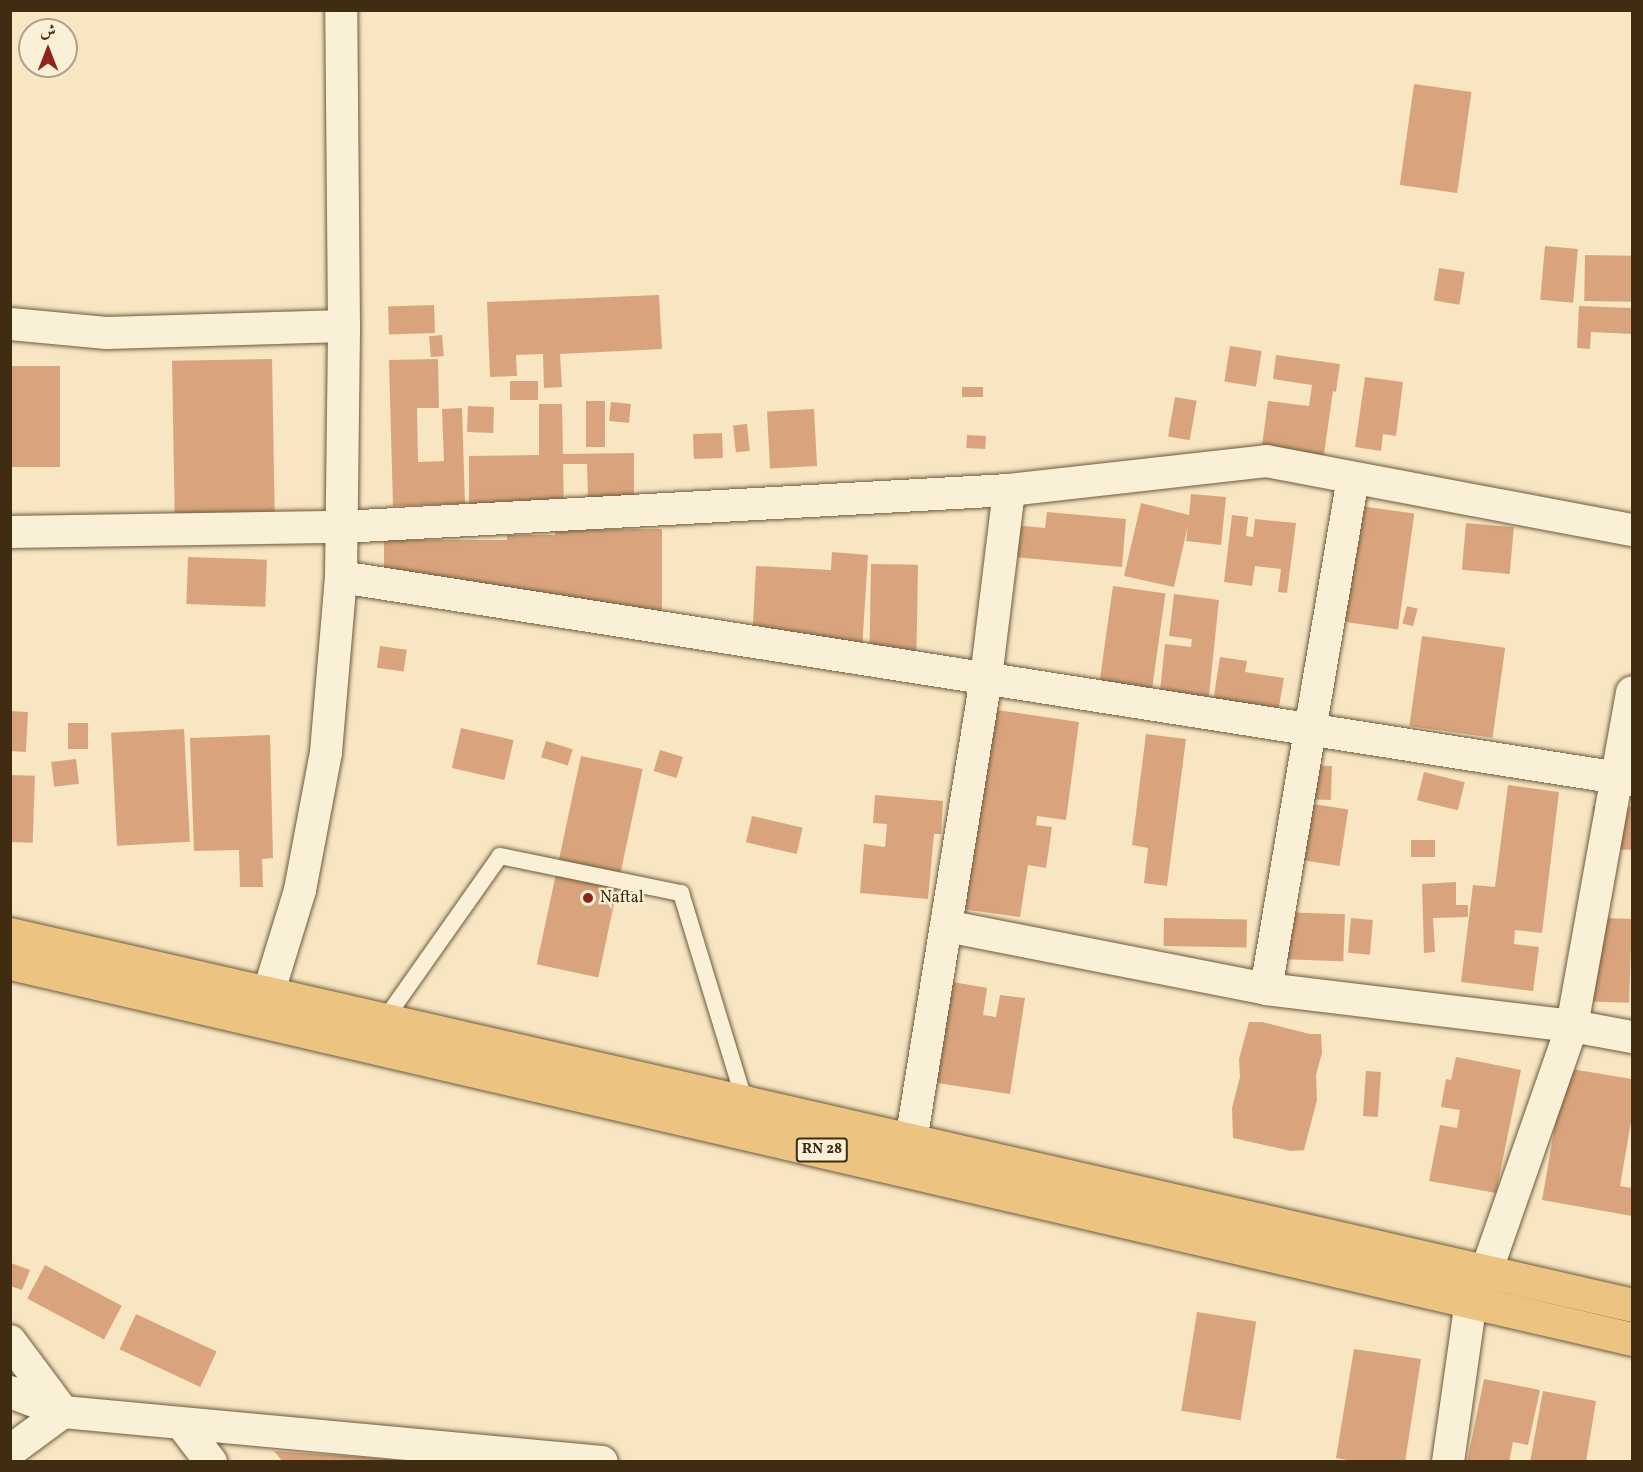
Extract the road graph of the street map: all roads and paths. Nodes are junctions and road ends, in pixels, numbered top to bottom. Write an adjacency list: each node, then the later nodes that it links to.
1 (341, 10): 3 (street)
2 (10, 324): 3 (street)
3 (345, 326): 6 (street)
4 (1353, 478): 5 (street); 7 (street); 12 (street)
5 (1008, 490): 6 (street); 10 (street)
6 (343, 526): 8 (street); 9 (street)
7 (1632, 530)
8 (10, 532)
9 (341, 577): 10 (street); 18 (street)
10 (986, 678): 12 (street); 14 (street)
11 (1632, 692): 13 (street)
12 (1310, 729): 13 (street); 17 (street)
13 (1625, 779): 20 (street)
14 (946, 926): 17 (street); 23 (street)
15 (10, 934): 18 (main road, RN 28)
16 (10, 963): 18 (main road, RN 28)
17 (1266, 989): 20 (street)
18 (263, 1007): 19 (main road, RN 28); 23 (main road, RN 28)
19 (385, 1019): 22 (main road, RN 28); 22 (lane)
20 (1572, 1026): 21 (street); 24 (street)
21 (1632, 1037)
22 (745, 1102): 23 (main road, RN 28)
23 (909, 1155): 24 (main road, RN 28); 25 (main road, RN 28)
24 (1486, 1272): 25 (street); 26 (main road, RN 28)
25 (1471, 1301): 27 (main road, RN 28); 35 (street)
26 (1632, 1305)
27 (1632, 1339)
28 (10, 1341): 30 (street)
29 (10, 1392): 30 (street)
30 (63, 1412): 31 (street); 32 (street)
31 (182, 1424): 33 (street); 34 (street)
32 (10, 1451)
33 (211, 1461)
34 (602, 1461)
35 (1448, 1461)

